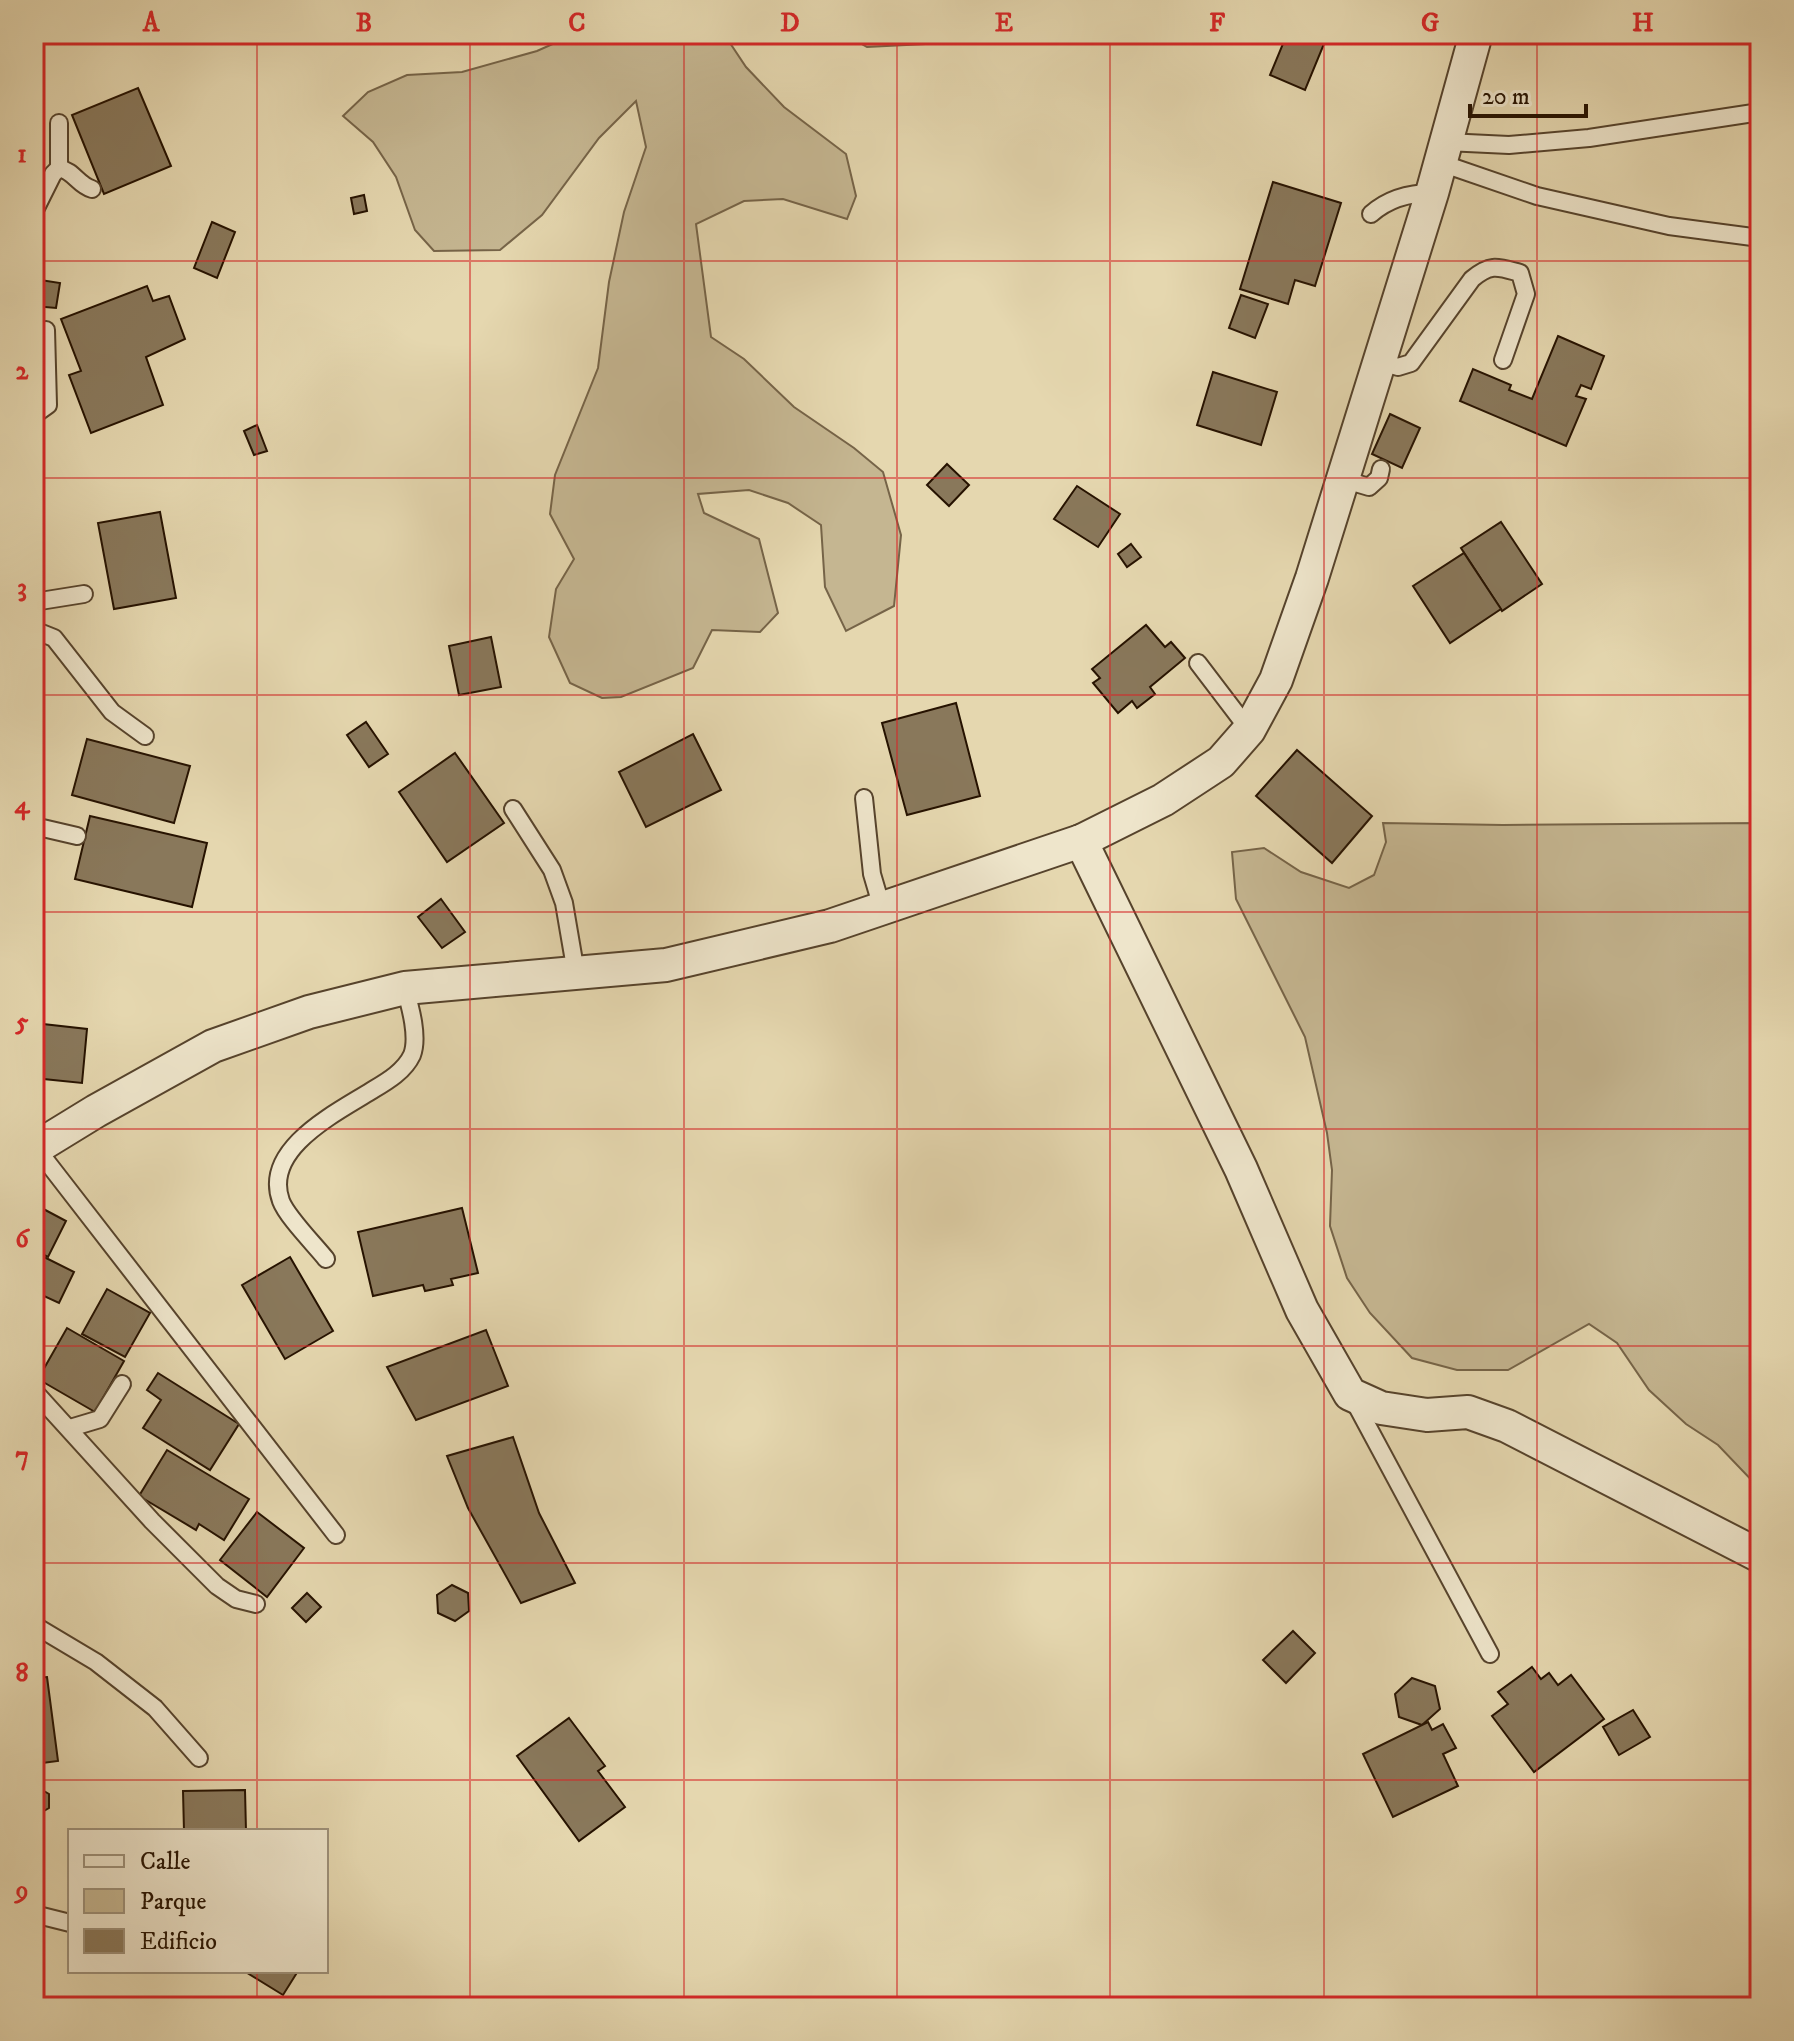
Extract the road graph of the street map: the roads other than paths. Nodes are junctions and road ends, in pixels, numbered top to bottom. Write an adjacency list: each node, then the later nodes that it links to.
1 (1476, 34): 4 (street)
2 (1760, 112): 4 (lane)
3 (59, 123): 5 (lane)
4 (1440, 166): 8 (lane); 9 (lane); 12 (street)
5 (59, 168): 6 (lane); 7 (lane)
6 (92, 189)
7 (34, 212)
8 (1371, 214)
9 (1760, 238)
10 (46, 330): 13 (lane)
11 (1503, 360): 12 (lane)
12 (1381, 362): 15 (street)
13 (34, 415)
14 (1381, 469): 15 (lane)
15 (1342, 479): 20 (street)
16 (84, 594): 17 (lane)
17 (34, 602)
18 (34, 630): 21 (lane)
19 (1198, 663): 20 (lane)
20 (1249, 730): 26 (street)
21 (145, 736)
22 (864, 798): 27 (lane)
23 (513, 809): 28 (lane)
24 (34, 826): 25 (lane)
25 (77, 836)
26 (1081, 841): 27 (street); 34 (street)
27 (882, 908): 28 (street)
28 (576, 973): 29 (street)
29 (405, 988): 30 (street); 31 (lane)
30 (36, 1149): 36 (lane)
31 (326, 1259)
32 (122, 1384): 35 (lane)
33 (34, 1391): 35 (lane)
34 (1350, 1394): 37 (street); 40 (lane)
35 (70, 1428): 38 (lane)
36 (336, 1535)
37 (1760, 1556)
38 (256, 1604)
39 (34, 1625): 41 (lane)
40 (1490, 1654)
41 (199, 1758)
42 (34, 1914): 43 (lane)
43 (68, 1922)

